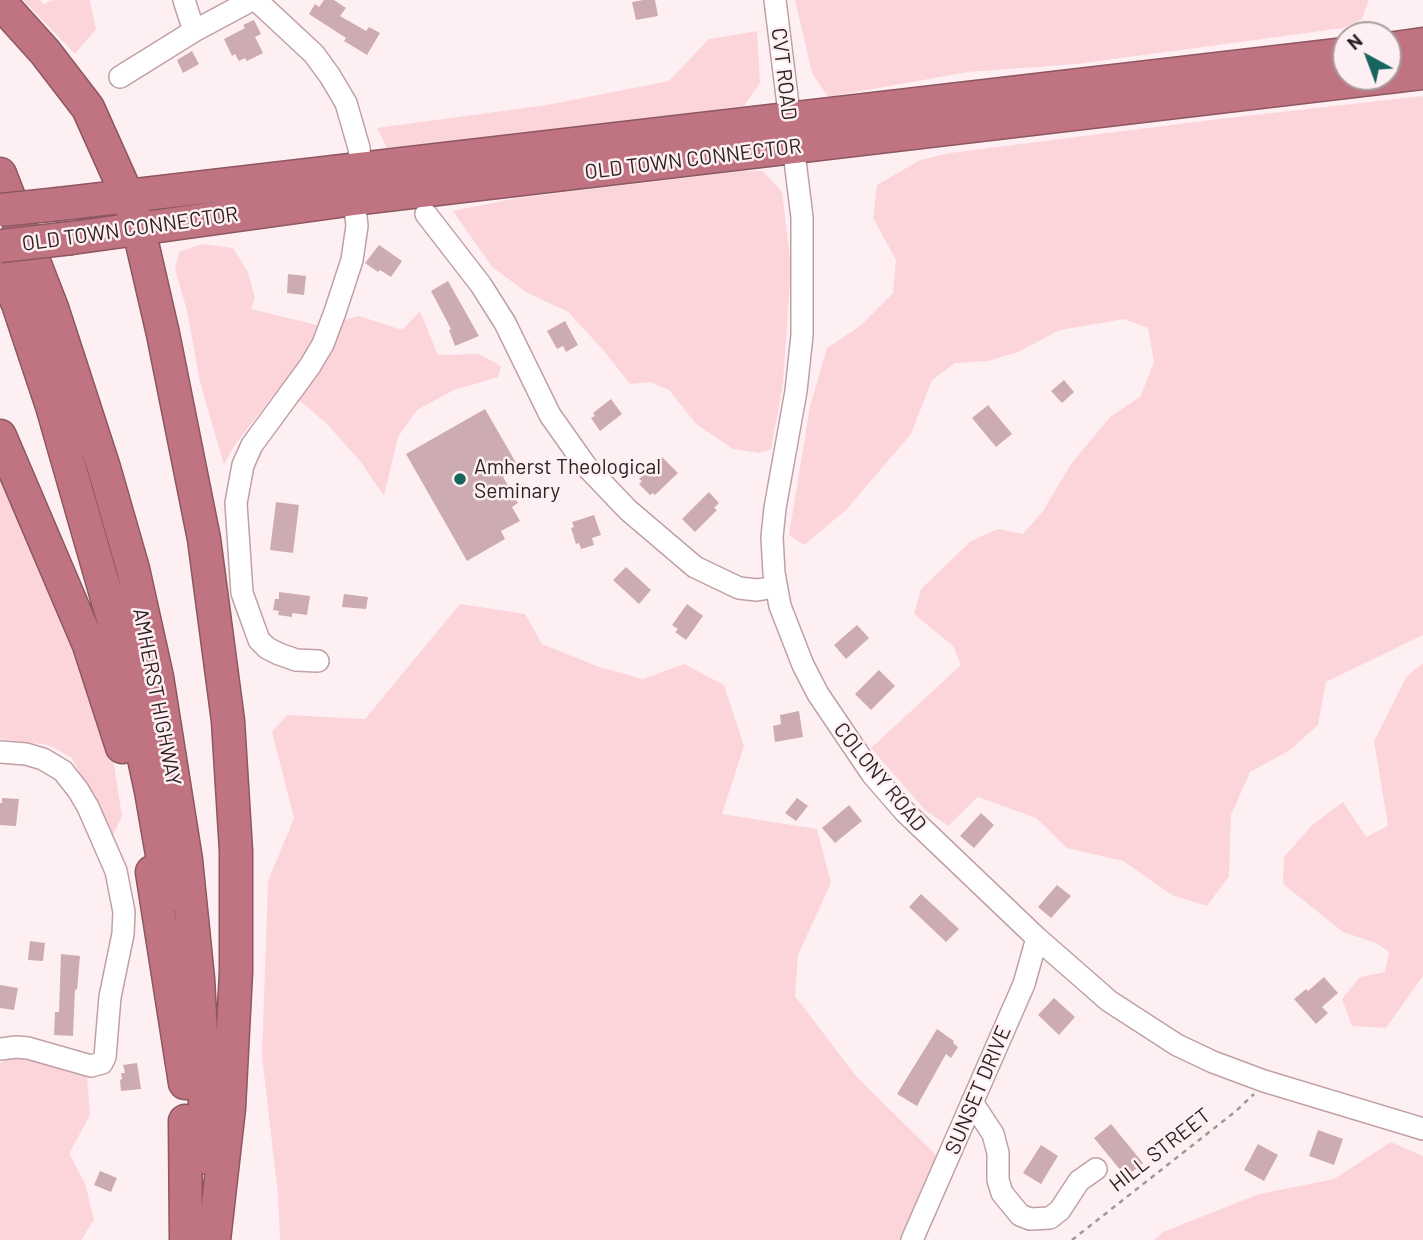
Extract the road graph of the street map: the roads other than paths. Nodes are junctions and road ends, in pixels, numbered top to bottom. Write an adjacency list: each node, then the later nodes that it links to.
1 (184, 0): 5 (street)
2 (254, 0): 5 (street); 15 (street)
3 (775, 0): 13 (street, CVT ROAD)
4 (0, 2): 16 (highway)
5 (194, 31): 11 (street)
6 (1423, 44): 7 (highway)
7 (1402, 46)
8 (1332, 56): 13 (highway, OLD TOWN CONNECTOR)
9 (1423, 73): 10 (highway, OLD TOWN CONNECTOR)
10 (1402, 75)
11 (120, 77)
12 (1332, 82): 13 (highway, OLD TOWN CONNECTOR)
13 (792, 133): 15 (highway, OLD TOWN CONNECTOR); 23 (street, COLONY ROAD)
14 (0, 174): 33 (highway, AMHERST HIGHWAY)
15 (357, 184): 16 (highway, OLD TOWN CONNECTOR); 19 (highway, OLD TOWN CONNECTOR); 24 (street)
16 (127, 195): 17 (highway, OLD TOWN CONNECTOR, bridge); 19 (highway)
17 (0, 210)
18 (426, 214): 23 (street)
19 (138, 230): 20 (highway, OLD TOWN CONNECTOR, bridge); 34 (highway)
20 (0, 246)
21 (0, 262): 28 (highway, AMHERST HIGHWAY)
22 (0, 436): 28 (highway)
23 (775, 587): 26 (street, COLONY ROAD)
24 (318, 661)
25 (0, 751): 27 (street)
26 (1037, 938): 29 (street, SUNSET DRIVE); 30 (street, COLONY ROAD)
27 (0, 1049)
28 (185, 1083): 32 (highway, AMHERST HIGHWAY)
29 (972, 1102): 31 (street); 35 (street, SUNSET DRIVE)
30 (1423, 1129)
31 (1096, 1170)
32 (186, 1240)
33 (206, 1240)
34 (214, 1240)
35 (912, 1240)

